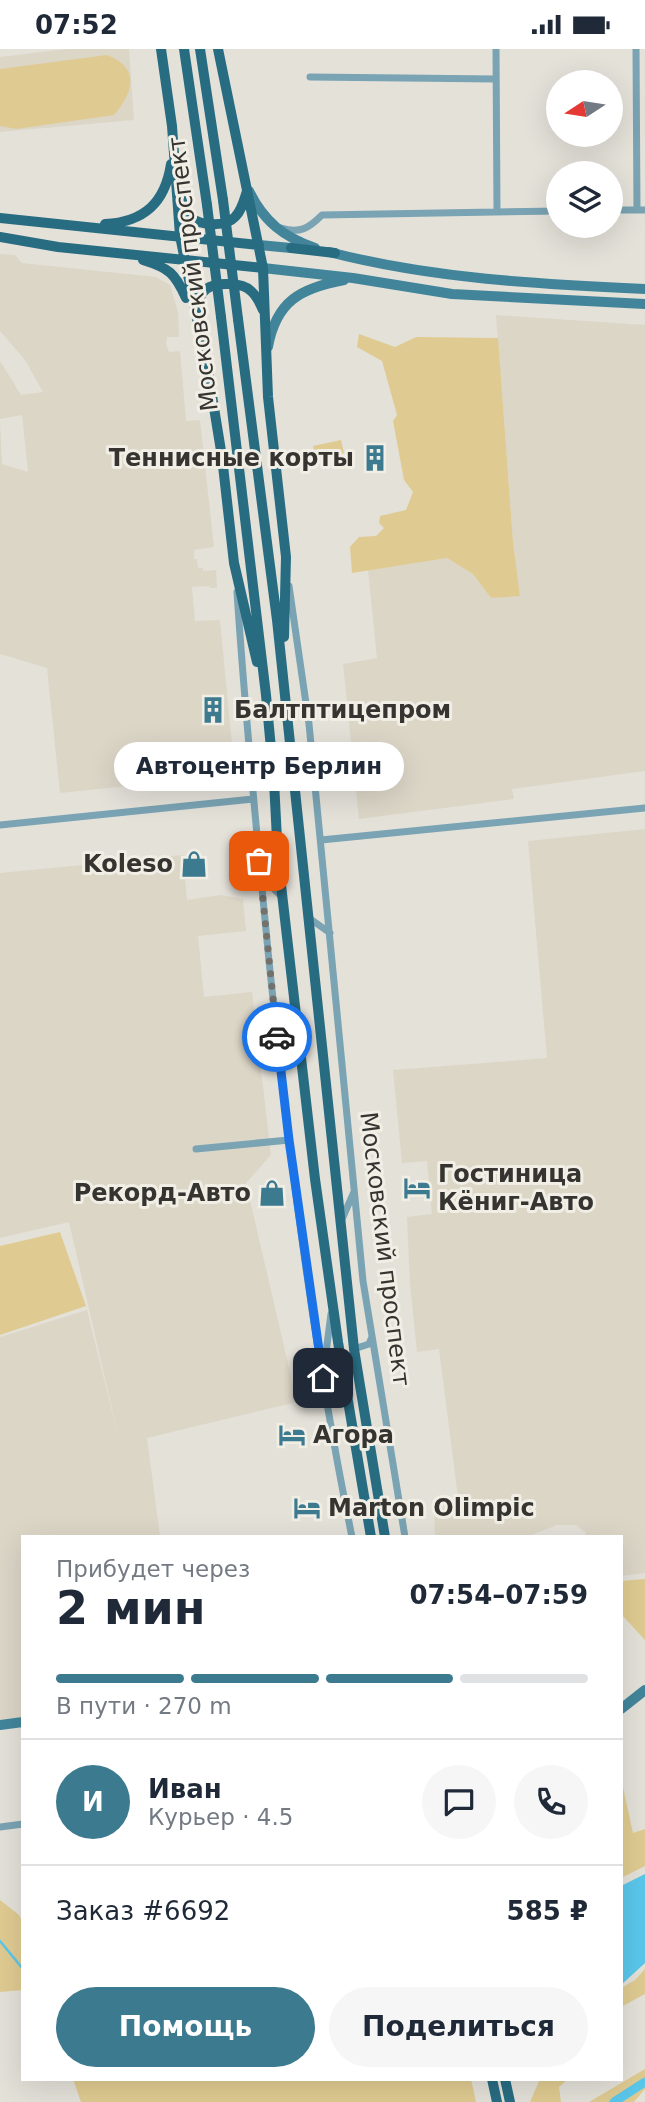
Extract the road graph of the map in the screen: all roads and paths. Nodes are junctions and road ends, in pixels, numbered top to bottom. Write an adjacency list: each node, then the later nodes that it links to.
1 (161, 49): 9 (main road)
2 (184, 49): 36 (main road, Московский проспект, bridge)
3 (200, 49): 35 (main road, Московский проспект, bridge)
4 (218, 49): 11 (main road)
5 (496, 49): 8 (street)
6 (636, 49): 12 (street)
7 (310, 77): 8 (street)
8 (496, 79): 15 (street)
9 (174, 147): 10 (main road); 18 (main road)
10 (176, 181): 11 (main road); 19 (main road)
11 (248, 188): 17 (main road); 21 (main road)
12 (641, 210): 14 (street)
13 (546, 211): 15 (street)
14 (623, 211)
15 (497, 212): 17 (street)
16 (0, 218): 18 (main road)
17 (271, 224): 23 (main road)
18 (71, 226): 19 (main road)
19 (180, 236): 21 (main road); 25 (main road)
20 (0, 237): 24 (main road)
21 (259, 245): 22 (main road); 26 (main road)
22 (291, 248): 23 (main road)
23 (335, 253): 28 (main road)
24 (122, 254): 25 (main road); 31 (main road)
25 (184, 260): 26 (main road); 31 (main road)
26 (263, 268): 27 (main road); 30 (main road)
27 (353, 278): 29 (main road); 32 (main road)
28 (645, 289)
29 (645, 304)
30 (266, 319): 31 (main road); 32 (main road)
31 (196, 320): 34 (main road)
32 (266, 362): 33 (main road)
33 (286, 557): 35 (main road); 40 (street, Московский проспект)
34 (234, 563): 36 (main road); 37 (street)
35 (284, 682): 43 (main road, Московский проспект)
36 (266, 695): 42 (main road, Московский проспект)
37 (253, 799): 39 (street); 41 (street)
38 (645, 808): 40 (street)
39 (0, 825)
40 (321, 840): 44 (street, Московский проспект)
41 (261, 876): 42 (street); 45 (street)
42 (282, 897): 47 (main road, Московский проспект)
43 (309, 918): 44 (street); 48 (main road, Московский проспект)
44 (330, 933): 49 (street, Московский проспект)
45 (289, 1140): 46 (street); 55 (street)
46 (196, 1149)
47 (315, 1179): 48 (main road); 51 (main road, Московский проспект)
48 (336, 1179): 50 (main road, Московский проспект)
49 (354, 1191): 50 (street); 52 (street, Московский проспект)
50 (340, 1223): 54 (main road, Московский проспект)
51 (332, 1303): 53 (main road, Московский проспект); 55 (street)
52 (372, 1337): 54 (street); 59 (street, Московский проспект)
53 (338, 1342): 54 (main road); 57 (main road, Московский проспект)
54 (354, 1349): 58 (main road, Московский проспект)
55 (323, 1378): 56 (street)
56 (352, 1535)
57 (371, 1535)
58 (385, 1535)
59 (405, 1535)
60 (645, 1690): 61 (main road)
61 (623, 1707)
62 (21, 1722): 63 (main road)
63 (0, 1725)
64 (21, 1824): 65 (street)
65 (0, 1827)
66 (492, 2081): 68 (main road)
67 (505, 2081): 69 (main road)
68 (497, 2102)
69 (510, 2102)

